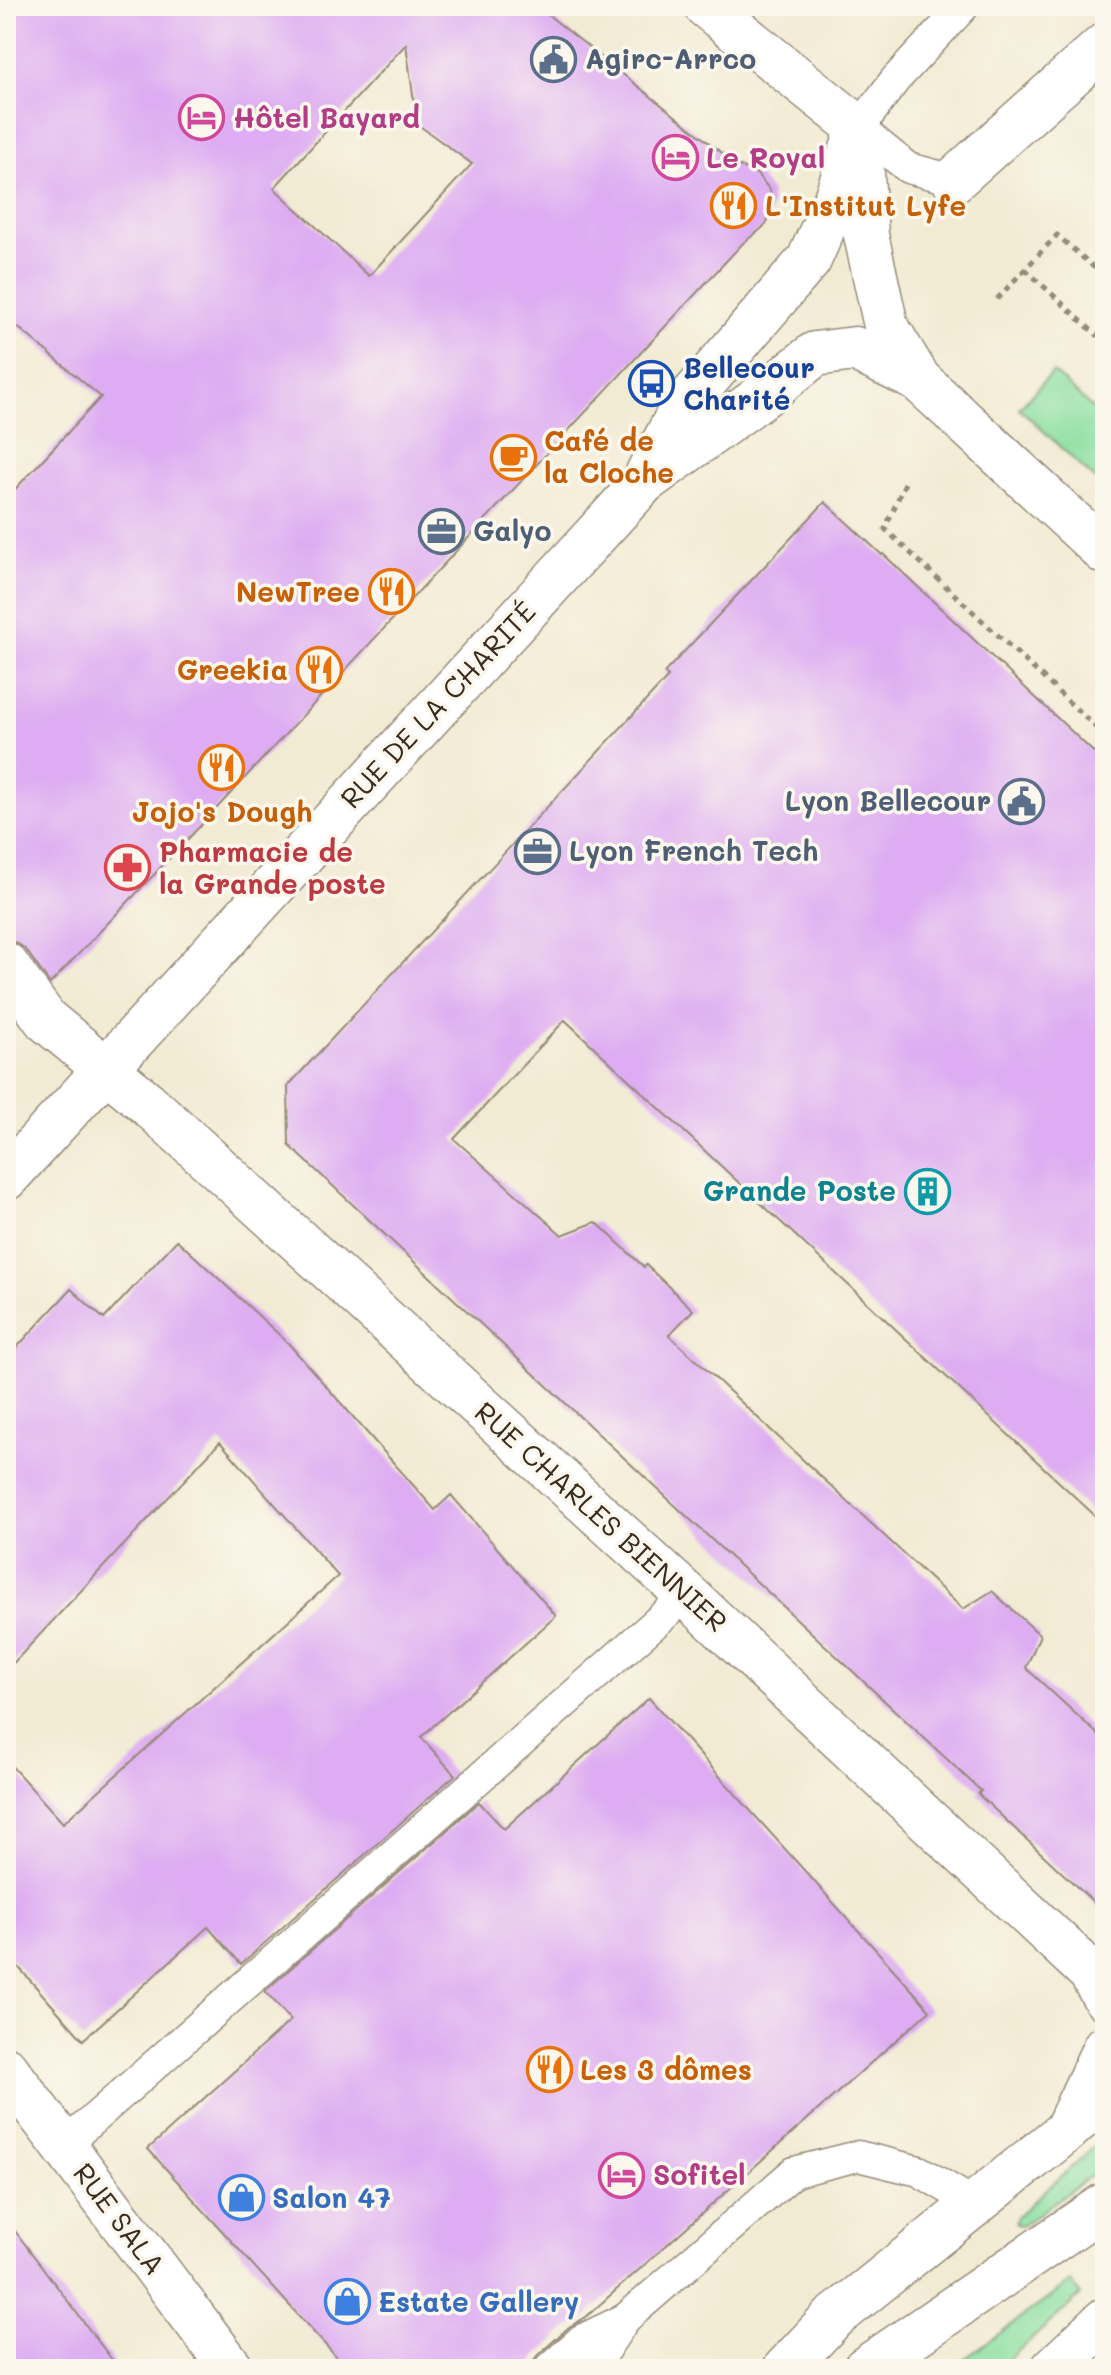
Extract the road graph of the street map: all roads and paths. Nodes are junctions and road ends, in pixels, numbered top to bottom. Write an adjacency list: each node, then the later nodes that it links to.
1 (706, 6): 4 (street)
2 (964, 6): 4 (lane)
3 (1105, 45): 5 (street)
4 (859, 128): 5 (lane); 10 (street); 11 (street, RUE DE LA CHARITÉ)
5 (954, 180)
6 (1025, 269): 7 (path); 8 (path); 9 (path)
7 (1105, 277)
8 (997, 299)
9 (1105, 333)
10 (919, 380): 11 (street, RUE DE LA CHARITÉ); 13 (street)
11 (644, 482): 16 (street, RUE DE LA CHARITÉ)
12 (905, 483): 14 (path)
13 (1105, 552)
14 (1105, 736)
15 (6, 965): 16 (street, RUE CHARLES BIENNIER)
16 (105, 1070): 17 (street, RUE DE LA CHARITÉ); 18 (street, RUE CHARLES BIENNIER)
17 (6, 1178)
18 (687, 1595): 19 (street, RUE CHARLES BIENNIER); 24 (lane)
19 (1100, 1983)
20 (1105, 2047): 23 (street)
21 (6, 2069): 24 (street, RUE SALA)
22 (1105, 2096): 23 (street)
23 (1066, 2131): 25 (street)
24 (64, 2145): 29 (street, RUE SALA)
25 (975, 2204): 27 (lane); 32 (street)
26 (1105, 2205): 33 (street)
27 (625, 2319): 30 (lane); 31 (lane)
28 (1105, 2320): 34 (street)
29 (232, 2369)
30 (549, 2369)
31 (592, 2369)
32 (785, 2369)
33 (865, 2369)
34 (1053, 2369)

